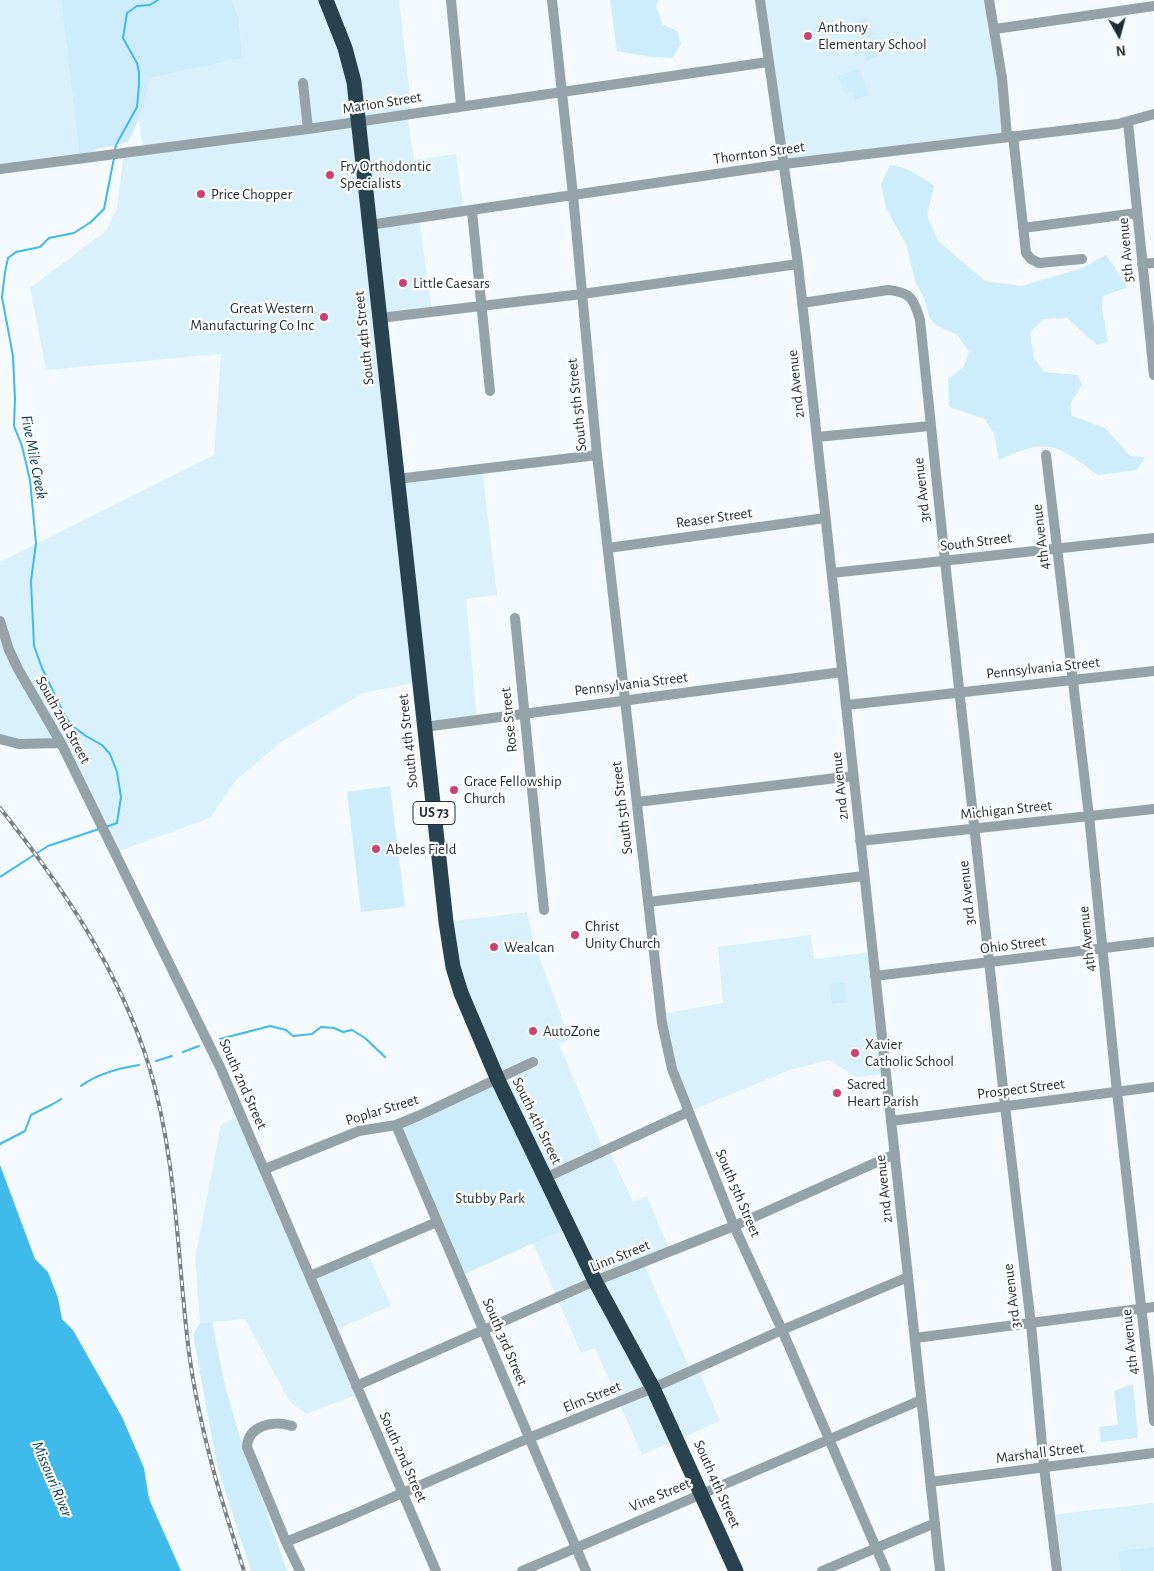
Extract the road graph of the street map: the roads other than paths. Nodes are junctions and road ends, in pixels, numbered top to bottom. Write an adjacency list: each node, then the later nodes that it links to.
1 (326, 0): 13 (highway, South 4th Street / US 73)
2 (451, 0): 11 (street)
3 (552, 0): 10 (street, South 5th Street)
4 (760, 0): 8 (street, 2nd Avenue)
5 (990, 0): 7 (street)
6 (1154, 6): 7 (street)
7 (995, 29): 16 (street)
8 (768, 62): 10 (street, Marion Street); 17 (street, 2nd Avenue)
9 (303, 83): 15 (street)
10 (562, 90): 11 (street, Marion Street); 19 (street, South 5th Street)
11 (461, 106): 13 (street, Marion Street)
12 (1154, 114): 14 (street, Thornton Street)
13 (358, 122): 15 (street, Marion Street); 22 (highway, South 4th Street / US 73)
14 (1128, 122): 16 (street, Thornton Street); 21 (street, 5th Avenue)
15 (308, 129): 18 (street, Marion Street)
16 (1010, 137): 17 (street, Thornton Street); 23 (street)
17 (784, 164): 19 (street, Thornton Street); 26 (street, 2nd Avenue)
18 (0, 169)
19 (573, 195): 20 (street, Thornton Street); 28 (street, South 5th Street)
20 (472, 210): 22 (street, Thornton Street); 30 (street)
21 (1137, 213): 23 (street); 27 (street, 5th Avenue)
22 (369, 225): 31 (highway, South 4th Street / US 73)
23 (1023, 228): 24 (street)
24 (1082, 259)
25 (1154, 263): 27 (street)
26 (798, 264): 28 (street); 29 (street, 2nd Avenue)
27 (1142, 264): 32 (street, 5th Avenue)
28 (582, 294): 30 (street); 37 (street, South 5th Street)
29 (802, 302): 34 (street, 3rd Avenue); 35 (street, 2nd Avenue)
30 (482, 306): 31 (street); 33 (street)
31 (380, 318): 38 (highway, South 4th Street / US 73)
32 (1154, 375)
33 (490, 391)
34 (930, 426): 35 (street); 43 (street, 3rd Avenue)
35 (817, 437): 39 (street, 2nd Avenue)
36 (1046, 454): 42 (street, 4th Avenue)
37 (597, 455): 38 (street); 41 (street, South 5th Street)
38 (397, 479): 54 (highway, South 4th Street / US 73)
39 (825, 518): 41 (street, Reaser Street); 44 (street, 2nd Avenue)
40 (1154, 538): 42 (street, South Street)
41 (608, 548): 51 (street, South 5th Street)
42 (1057, 548): 43 (street, South Street); 49 (street, 4th Avenue)
43 (944, 561): 44 (street, South Street); 50 (street, 3rd Avenue)
44 (832, 573): 48 (street, 2nd Avenue)
45 (514, 618): 53 (street, Rose Street)
46 (0, 621): 56 (street, South 2nd Street)
47 (1154, 671): 49 (street, Pennsylvania Street)
48 (842, 672): 51 (street, Pennsylvania Street); 52 (street, 2nd Avenue)
49 (1073, 680): 50 (street, Pennsylvania Street); 60 (street, 4th Avenue)
50 (960, 692): 52 (street, Pennsylvania Street); 61 (street, 3rd Avenue)
51 (624, 700): 53 (street, Pennsylvania Street); 58 (street, South 5th Street)
52 (846, 705): 57 (street, 2nd Avenue)
53 (523, 713): 54 (street, Pennsylvania Street); 65 (street, Rose Street)
54 (424, 727): 71 (highway, South 4th Street / US 73)
55 (0, 739): 56 (street)
56 (60, 743): 79 (street, South 2nd Street)
57 (853, 776): 58 (street); 62 (street, 2nd Avenue)
58 (637, 802): 64 (street, South 5th Street)
59 (1154, 809): 60 (street, Michigan Street)
60 (1089, 816): 61 (street, Michigan Street); 67 (street, 4th Avenue)
61 (975, 828): 62 (street, Michigan Street); 68 (street, 3rd Avenue)
62 (860, 841): 63 (street, 2nd Avenue)
63 (864, 876): 64 (street); 69 (street, 2nd Avenue)
64 (648, 902): 75 (street, South 5th Street)
65 (544, 910)
66 (1154, 942): 67 (street, Ohio Street)
67 (1103, 948): 68 (street, Ohio Street); 73 (street, 4th Avenue)
68 (990, 963): 69 (street, Ohio Street); 74 (street, 3rd Avenue)
69 (875, 976): 76 (street, 2nd Avenue)
70 (533, 1062): 71 (street, Poplar Street)
71 (498, 1080): 77 (street, Poplar Street); 80 (highway, South 4th Street / US 73)
72 (1154, 1087): 73 (street, Prospect Street)
73 (1117, 1092): 74 (street, Prospect Street); 87 (street, 4th Avenue)
74 (1005, 1106): 76 (street, Prospect Street); 88 (street, 3rd Avenue)
75 (688, 1112): 80 (street); 82 (street, South 5th Street)
76 (892, 1121): 78 (street, 2nd Avenue)
77 (396, 1125): 79 (street, Poplar Street); 81 (street, South 3rd Street)
78 (895, 1154): 82 (street, Linn Street); 84 (street, 2nd Avenue)
79 (265, 1169): 83 (street, South 2nd Street)
80 (545, 1178): 85 (highway, South 4th Street / US 73)
81 (437, 1222): 83 (street); 89 (street, South 3rd Street)
82 (734, 1226): 85 (street, Linn Street); 90 (street, South 5th Street)
83 (310, 1276): 92 (street, South 2nd Street)
84 (908, 1277): 90 (street, Elm Street); 91 (street, 2nd Avenue)
85 (595, 1281): 89 (street, Linn Street); 93 (highway, South 4th Street / US 73)
86 (1154, 1307): 87 (street)
87 (1142, 1309): 88 (street); 95 (street, 4th Avenue)
88 (1031, 1324): 91 (street); 100 (street, 3rd Avenue)
89 (483, 1330): 92 (street, Linn Street); 97 (street, South 3rd Street)
90 (782, 1330): 93 (street, Elm Street); 98 (street, South 5th Street)
91 (915, 1338): 94 (street, 2nd Avenue)
92 (356, 1386): 102 (street, South 2nd Street)
93 (653, 1388): 97 (street, Elm Street); 103 (highway, South 4th Street / US 73)
94 (921, 1400): 98 (street, Vine Street); 101 (street, 2nd Avenue)
95 (1154, 1421)
96 (292, 1426): 105 (street)
97 (529, 1438): 102 (street, Elm Street); 106 (street, South 3rd Street)
98 (828, 1438): 103 (street, Vine Street); 107 (street, South 5th Street)
99 (1154, 1453): 100 (street, Marshall Street)
100 (1044, 1468): 101 (street, Marshall Street); 116 (street, 3rd Avenue)
101 (930, 1482): 104 (street, 2nd Avenue)
102 (402, 1493): 105 (street, Elm Street); 109 (street, South 2nd Street)
103 (702, 1493): 106 (street, Vine Street); 112 (highway, South 4th Street / US 73)
104 (935, 1524): 107 (street); 115 (street, 2nd Avenue)
105 (286, 1542): 108 (street)
106 (576, 1548): 110 (street, Vine Street); 111 (street, South 3rd Street)
107 (875, 1548): 113 (street); 114 (street, South 5th Street)
108 (300, 1571)
109 (436, 1571)
110 (522, 1571)
111 (586, 1571)
112 (736, 1571)
113 (822, 1571)
114 (886, 1571)
115 (940, 1571)
116 (1057, 1571)

